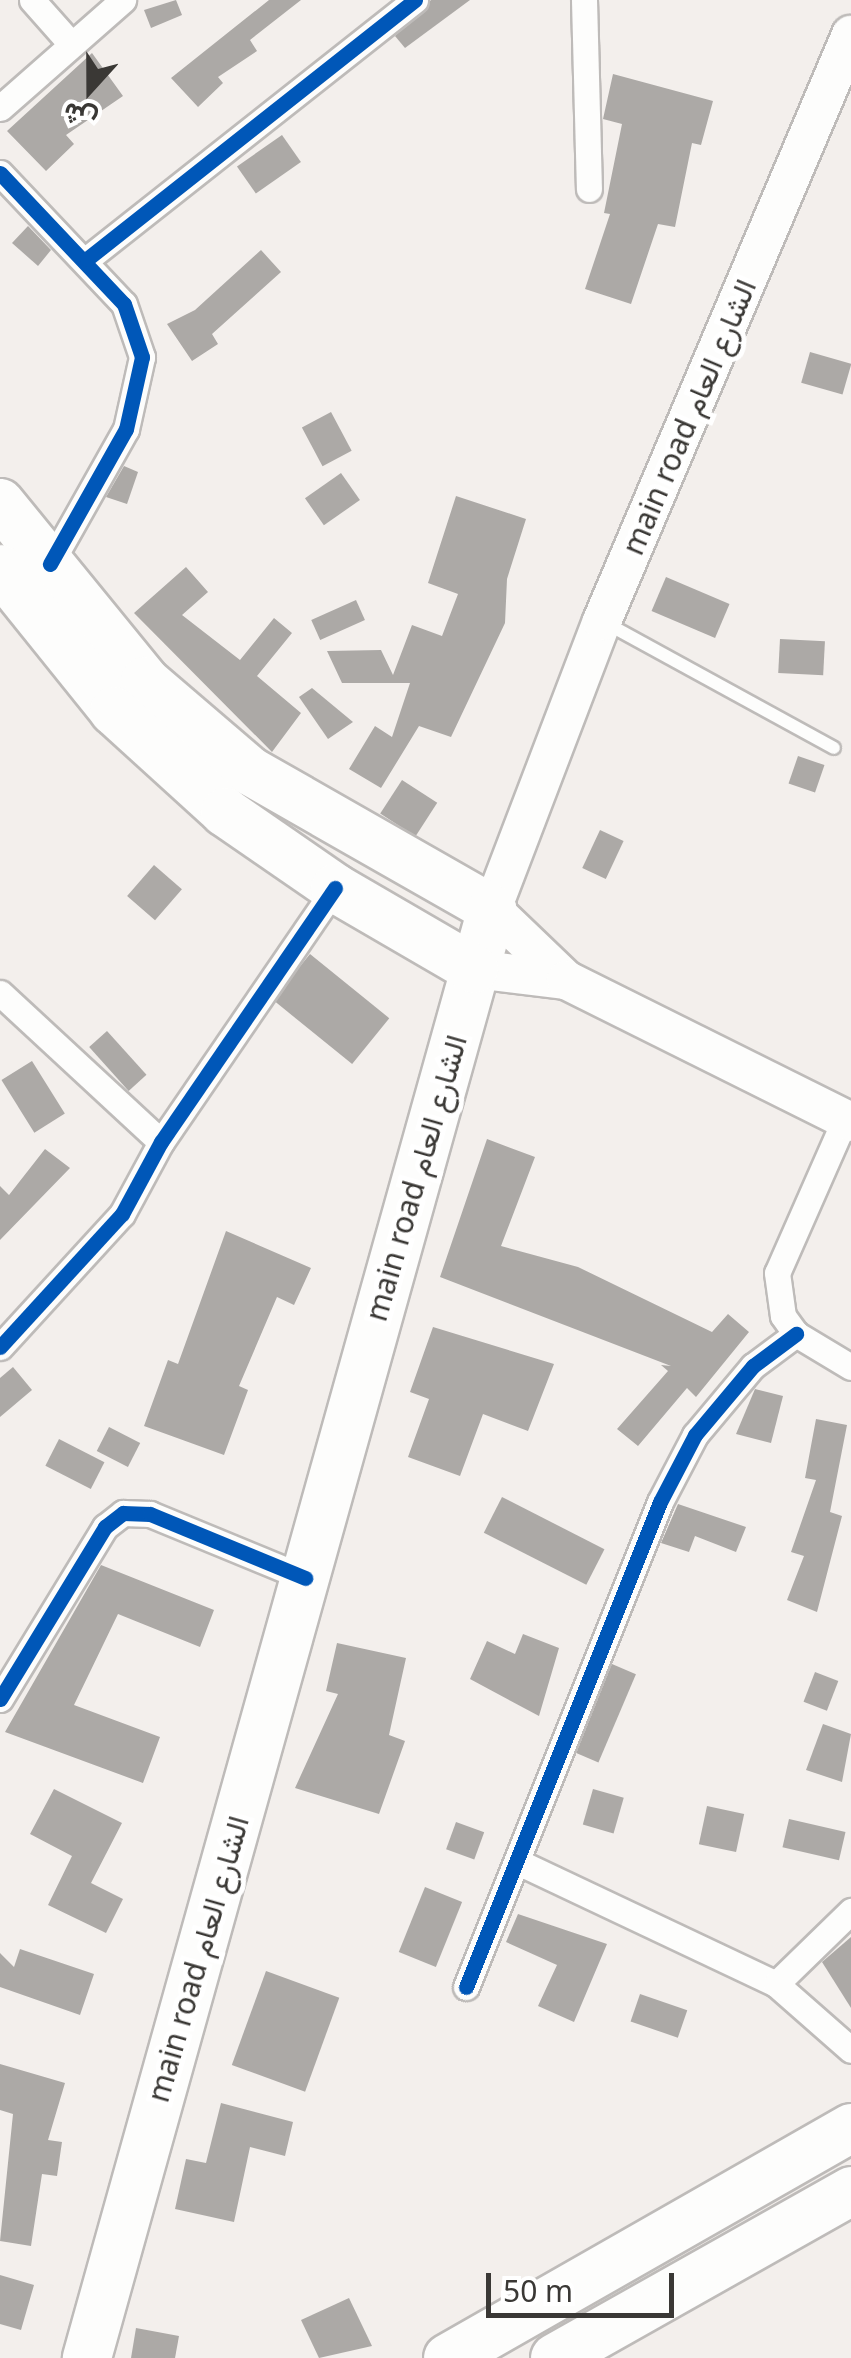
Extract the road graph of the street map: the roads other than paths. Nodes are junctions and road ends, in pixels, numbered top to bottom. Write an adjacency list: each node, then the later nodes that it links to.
1 (32, 0): 6 (street)
2 (123, 0): 6 (street)
3 (415, 0): 10 (street)
4 (584, 0): 9 (street)
5 (851, 36): 14 (main road, main road الشارع العام)
6 (72, 44): 7 (street)
7 (0, 108)
8 (0, 174): 10 (street)
9 (589, 189)
10 (87, 259): 12 (street)
11 (0, 503): 12 (highway)
12 (50, 564): 15 (highway)
13 (0, 569): 15 (highway)
14 (602, 621): 16 (lane); 18 (main road, main road الشارع العام)
15 (130, 696): 17 (highway); 18 (highway)
16 (834, 748)
17 (335, 888): 19 (highway); 23 (street)
18 (492, 909): 19 (highway, main road الشارع العام); 20 (main road)
19 (474, 969): 20 (main road); 27 (highway, main road الشارع العام)
20 (566, 980): 22 (main road)
21 (0, 993): 23 (street)
22 (848, 1120): 24 (street)
23 (161, 1142): 25 (street)
24 (796, 1334): 26 (street); 29 (street)
25 (0, 1348)
26 (851, 1367)
27 (304, 1578): 28 (street); 36 (highway, main road الشارع العام)
28 (0, 1699)
29 (518, 1862): 31 (street); 32 (street)
30 (851, 1911): 31 (street)
31 (776, 1984): 33 (street)
32 (466, 1987)
33 (851, 2050)
34 (851, 2128): 37 (highway)
35 (851, 2191): 38 (highway)
36 (87, 2358)
37 (448, 2358)
38 (555, 2358)

